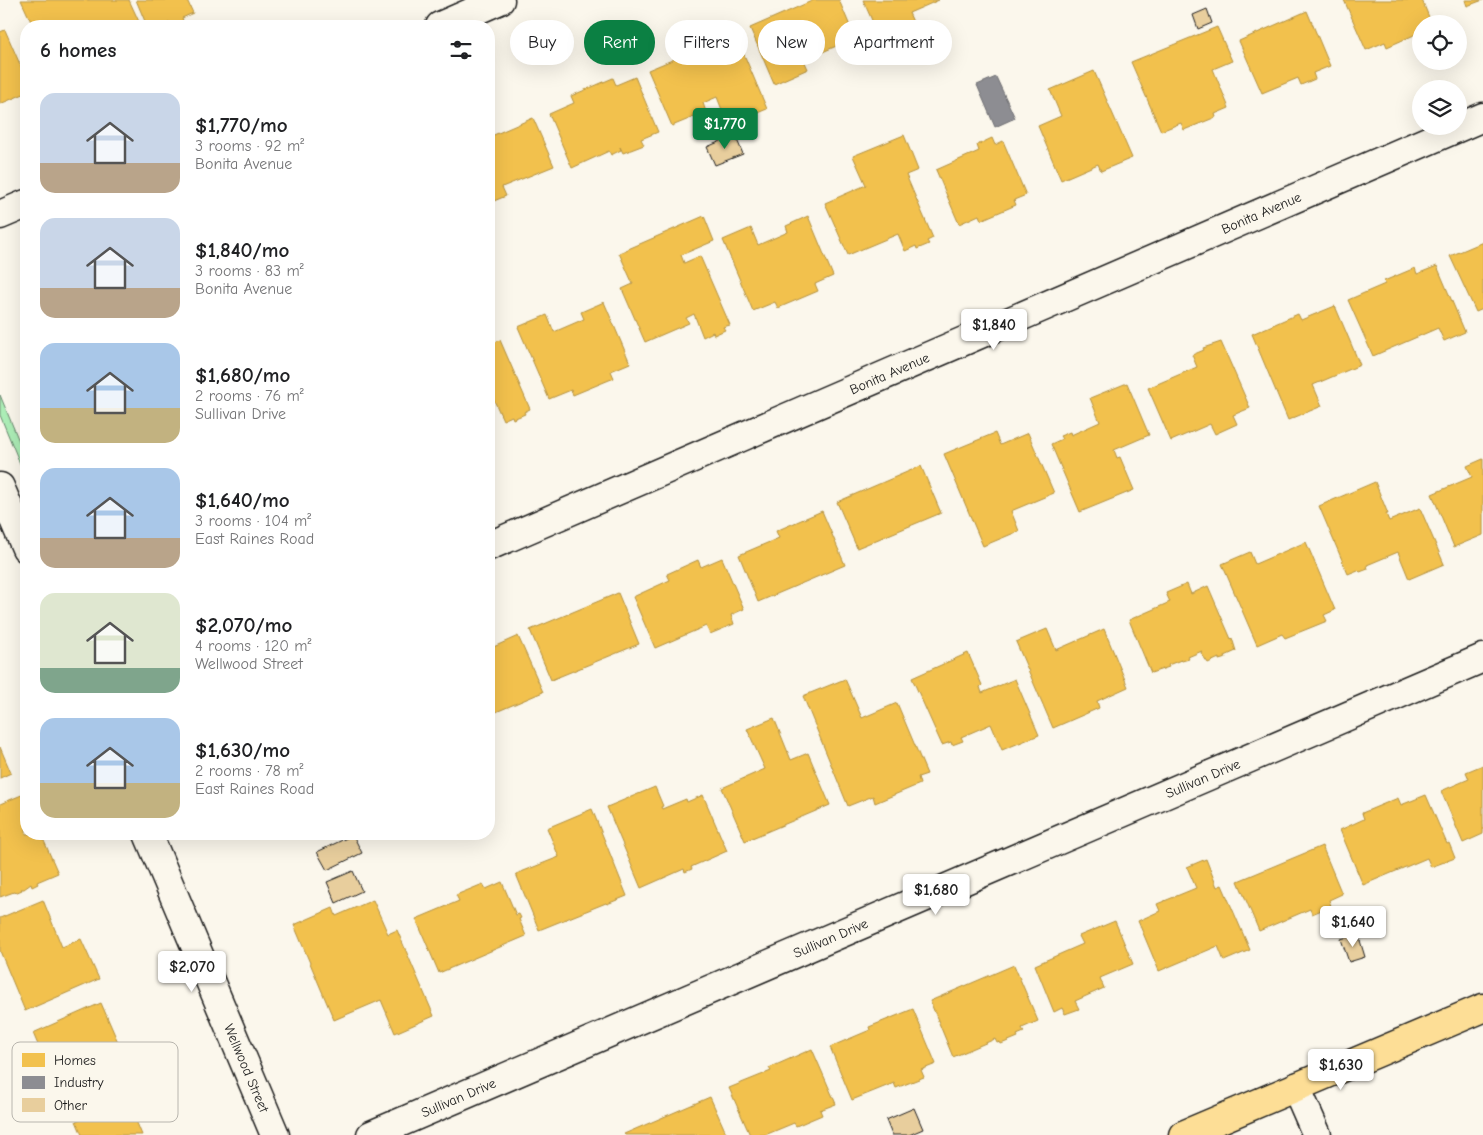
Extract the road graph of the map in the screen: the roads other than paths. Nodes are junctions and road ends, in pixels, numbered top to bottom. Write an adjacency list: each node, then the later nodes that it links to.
1 (500, 0): 2 (street)
2 (454, 20)
3 (1483, 117): 8 (street, Bonita Avenue)
4 (20, 207): 5 (street)
5 (0, 215)
6 (0, 487): 7 (street)
7 (20, 534)
8 (495, 543)
9 (1483, 658): 14 (street, Sullivan Drive)
10 (151, 840): 13 (street, Wellwood Street)
11 (1483, 1008): 12 (main road)
12 (1296, 1087): 15 (main road); 16 (street)
13 (275, 1135)
14 (371, 1135)
15 (1183, 1135)
16 (1317, 1135)

